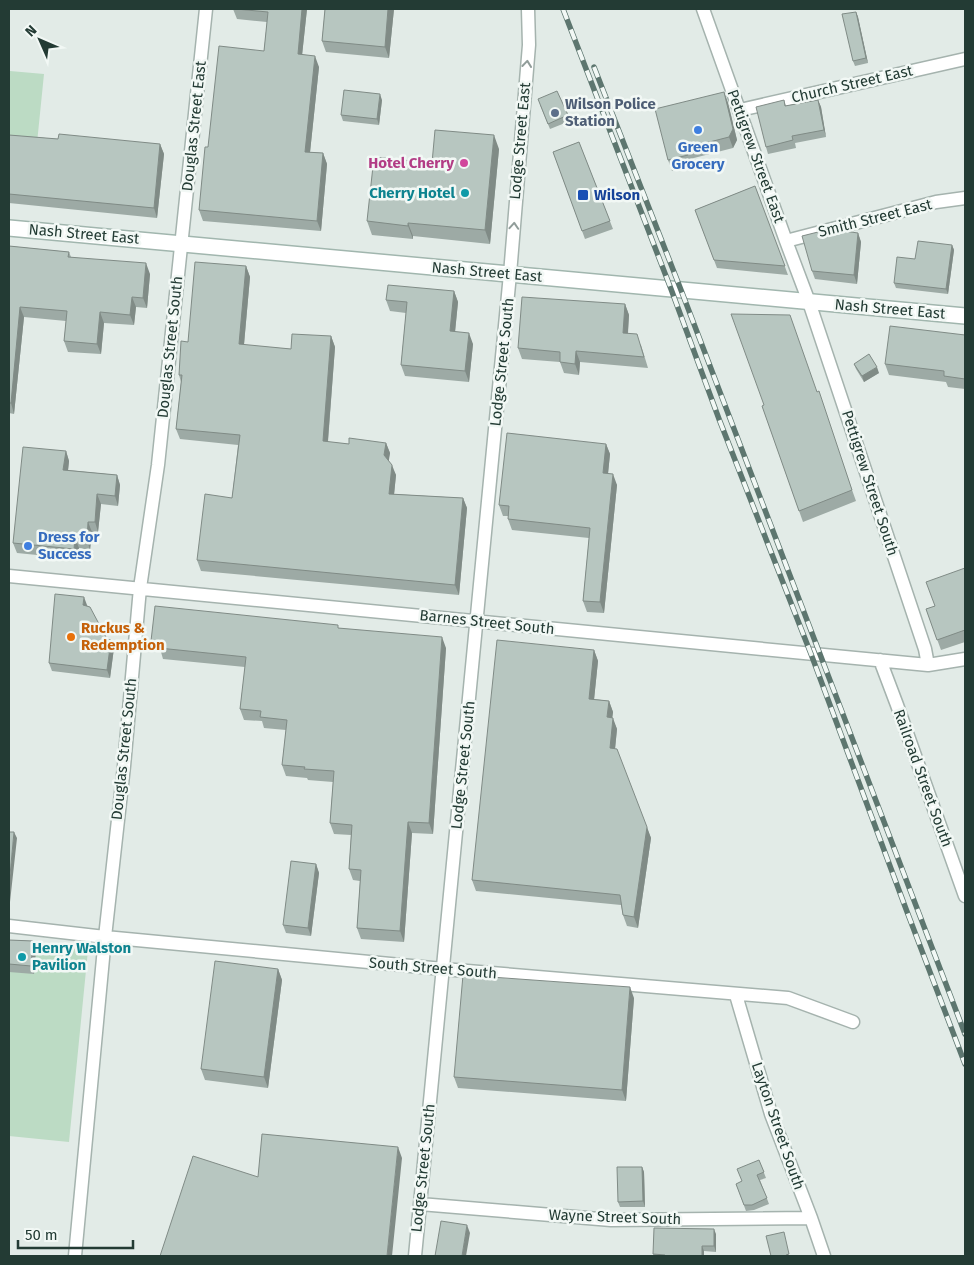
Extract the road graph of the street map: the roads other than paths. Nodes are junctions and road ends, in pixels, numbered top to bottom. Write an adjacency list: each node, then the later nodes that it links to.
1 (206, 9): 9 (street, Douglas Street East)
2 (528, 9): 10 (street, Lodge Street East, one-way to 2)
3 (703, 9): 5 (street, Pettigrew Street East)
4 (965, 58): 5 (street, Church Street East)
5 (740, 110): 8 (street, Pettigrew Street East)
6 (965, 198): 8 (street, Smith Street East)
7 (9, 228): 9 (main road, Nash Street East)
8 (786, 241): 11 (street, Pettigrew Street East)
9 (181, 244): 10 (main road, Nash Street East); 14 (street, Douglas Street South)
10 (510, 274): 11 (main road, Nash Street East); 15 (street, Lodge Street South)
11 (809, 302): 12 (main road, Nash Street East); 18 (street, Pettigrew Street South)
12 (965, 316)
13 (9, 576): 14 (street, Barnes Street South)
14 (140, 588): 15 (street, Barnes Street South); 21 (street, Douglas Street South)
15 (476, 622): 17 (street, Barnes Street South); 22 (street, Lodge Street South)
16 (965, 659): 18 (street, Barnes Street South)
17 (880, 660): 18 (street, Barnes Street South); 19 (street, Railroad Street South)
18 (928, 665)
19 (965, 896)
20 (9, 926): 21 (street, South Street South)
21 (105, 937): 22 (street, South Street South); 27 (street, Douglas Street South)
22 (443, 969): 23 (street, South Street South); 25 (street, Lodge Street South)
23 (736, 994): 24 (street, South Street South); 26 (street, Layton Street South)
24 (853, 1022)
25 (420, 1204): 26 (street, Wayne Street South); 28 (street, Lodge Street South)
26 (811, 1218): 29 (street, Layton Street South)
27 (75, 1256)
28 (415, 1256)
29 (824, 1256)

